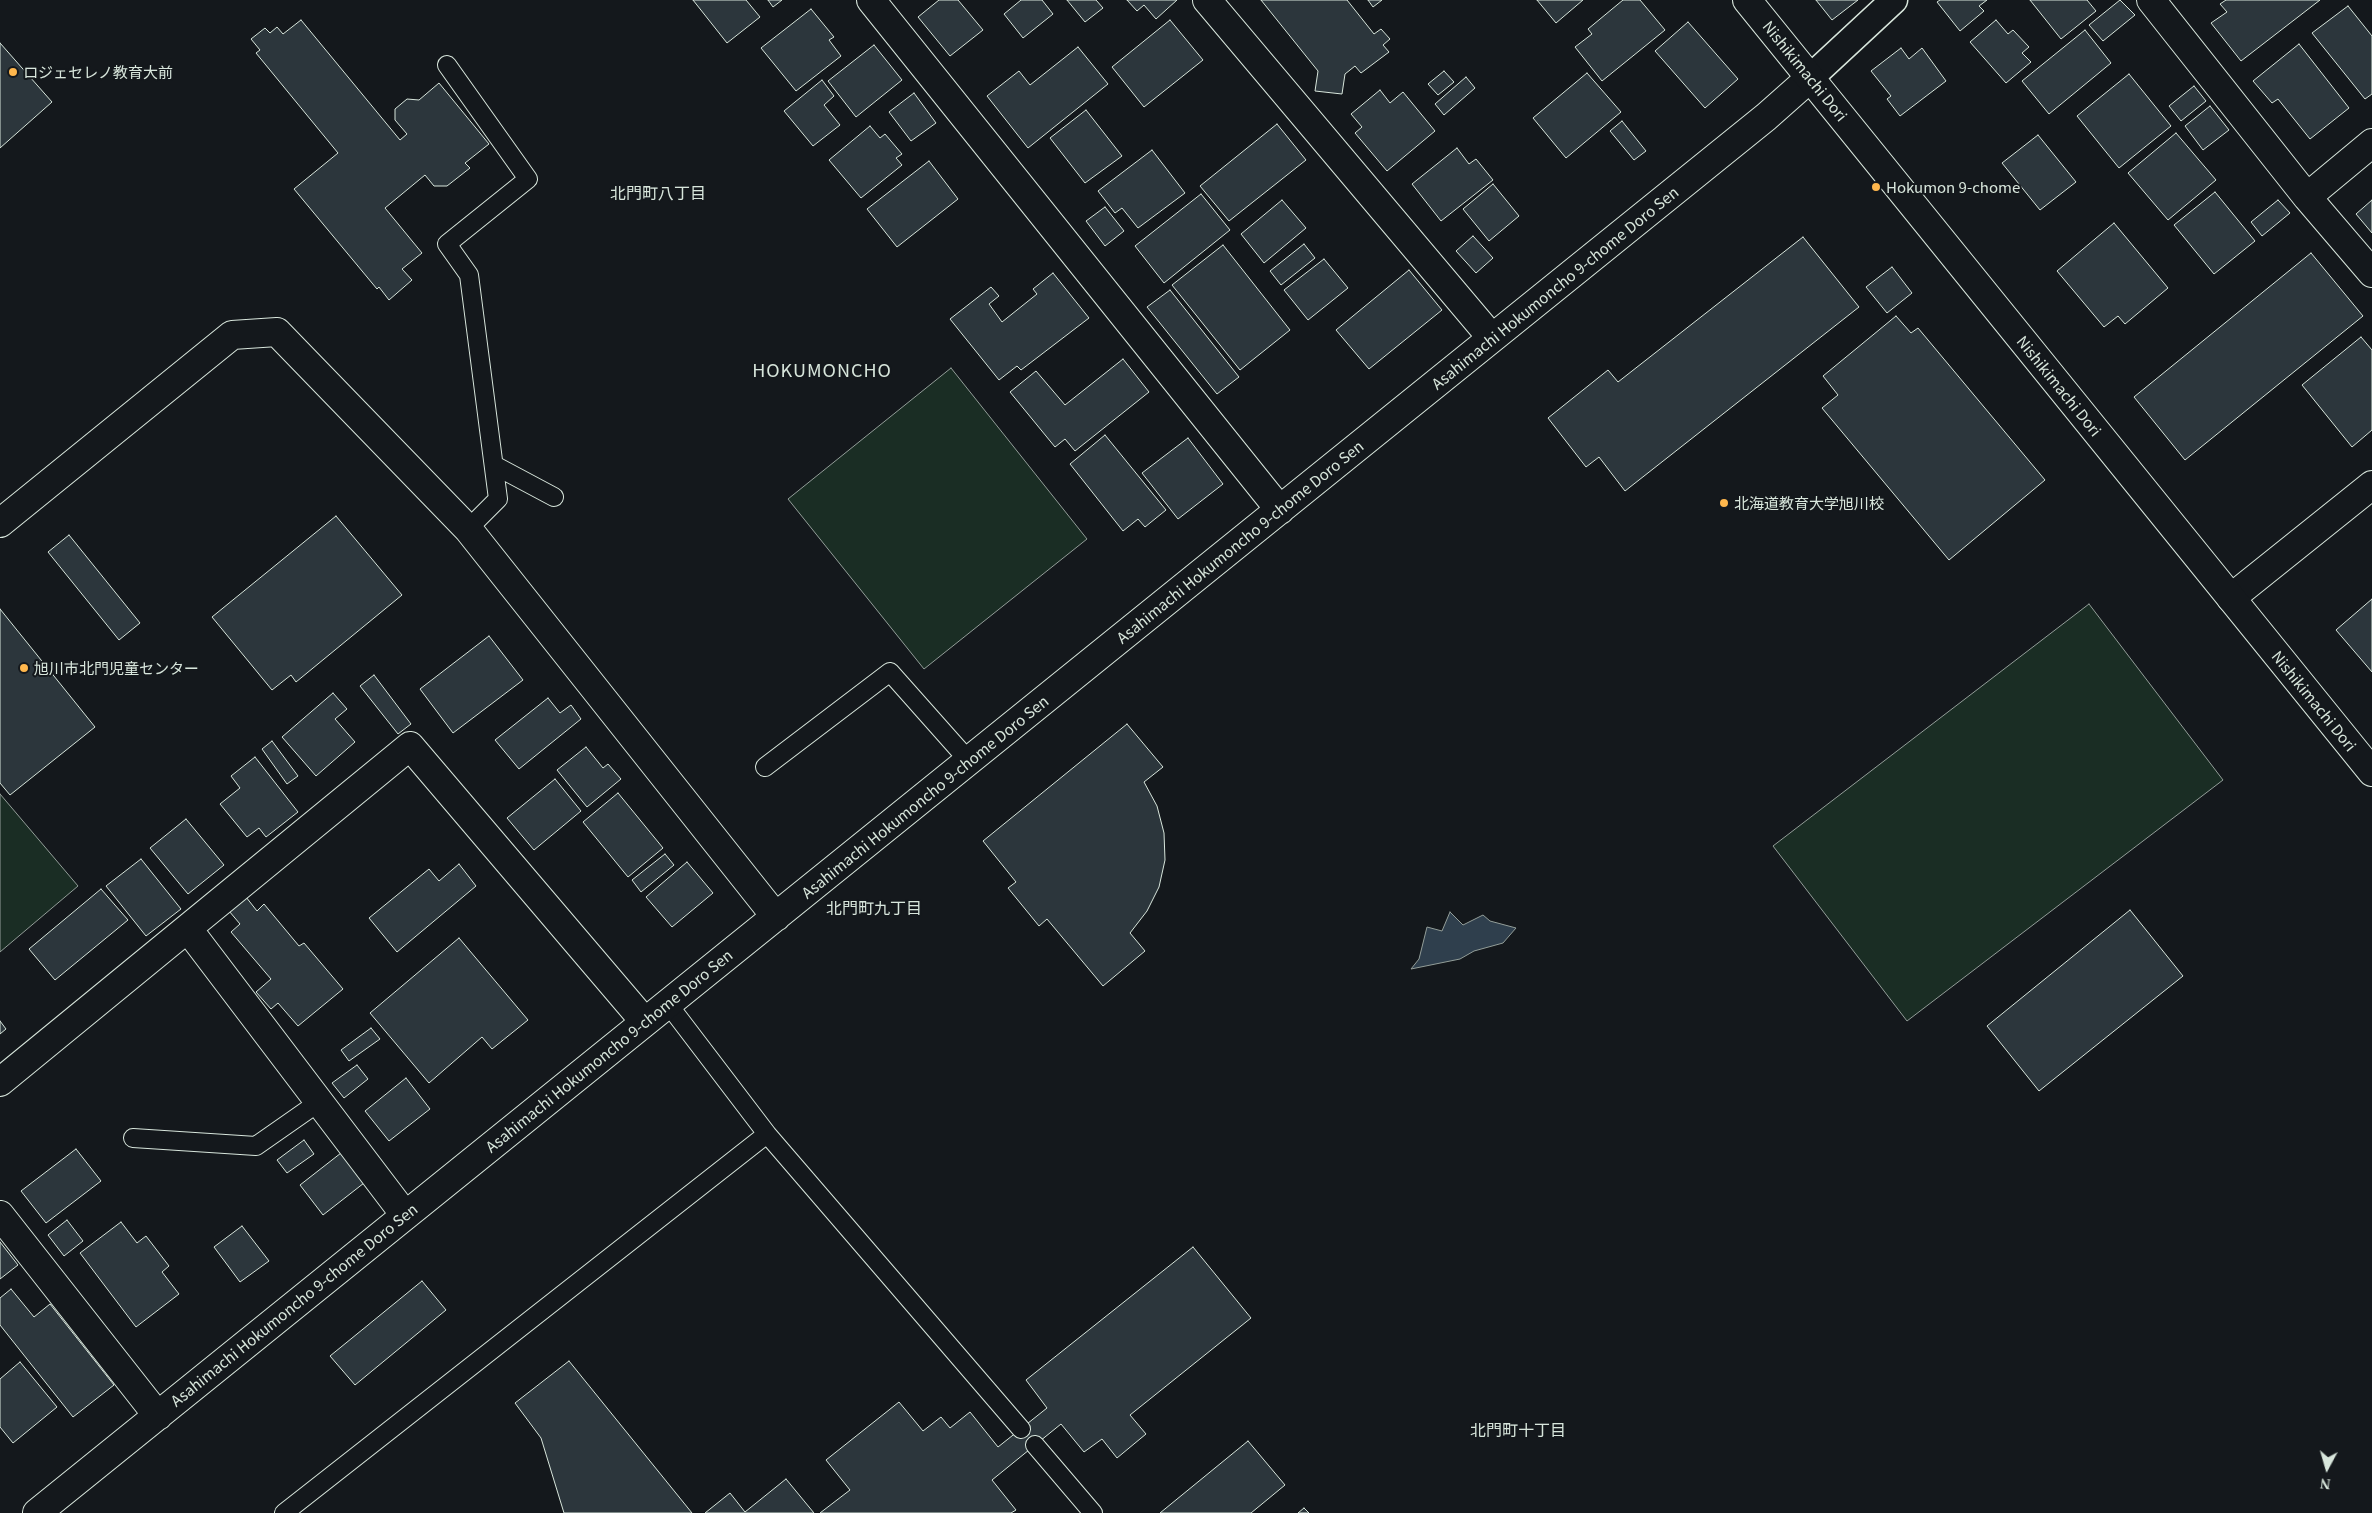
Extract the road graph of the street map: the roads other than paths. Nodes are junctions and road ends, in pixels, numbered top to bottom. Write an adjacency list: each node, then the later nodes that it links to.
1 (872, 0): 15 (street)
2 (1207, 0): 11 (street)
3 (1747, 0): 7 (street, Nishikimachi Dori)
4 (1894, 0): 7 (street)
5 (2151, 0): 9 (street)
6 (447, 65): 12 (lane)
7 (1810, 78): 11 (street, Asahimachi Hokumoncho 9-chome Doro Sen); 18 (street, Nishikimachi Dori)
8 (2372, 143): 9 (street)
9 (2307, 197): 10 (street)
10 (2372, 273)
11 (1492, 338): 15 (street, Asahimachi Hokumoncho 9-chome Doro Sen)
12 (494, 465): 14 (lane); 17 (lane)
13 (2372, 485): 18 (street)
14 (554, 497)
15 (1280, 510): 19 (street, Asahimachi Hokumoncho 9-chome Doro Sen)
16 (0, 523): 17 (street)
17 (468, 529): 22 (street)
18 (2231, 598): 21 (street, Nishikimachi Dori)
19 (969, 761): 20 (lane); 22 (street, Asahimachi Hokumoncho 9-chome Doro Sen)
20 (765, 767)
21 (2372, 772)
22 (776, 917): 24 (street, Asahimachi Hokumoncho 9-chome Doro Sen)
23 (188, 929): 25 (street); 26 (street); 27 (street)
24 (668, 1004): 25 (street, Asahimachi Hokumoncho 9-chome Doro Sen); 28 (lane)
25 (645, 1022): 31 (street, Asahimachi Hokumoncho 9-chome Doro Sen)
26 (0, 1082)
27 (319, 1102): 29 (lane); 31 (street)
28 (767, 1134): 33 (lane); 36 (lane)
29 (133, 1138)
30 (0, 1215): 32 (street)
31 (405, 1215): 32 (street, Asahimachi Hokumoncho 9-chome Doro Sen)
32 (158, 1416): 35 (street, Asahimachi Hokumoncho 9-chome Doro Sen)
33 (1021, 1429)
34 (1035, 1445): 37 (lane)
35 (37, 1513)
36 (284, 1513)
37 (1093, 1513)

